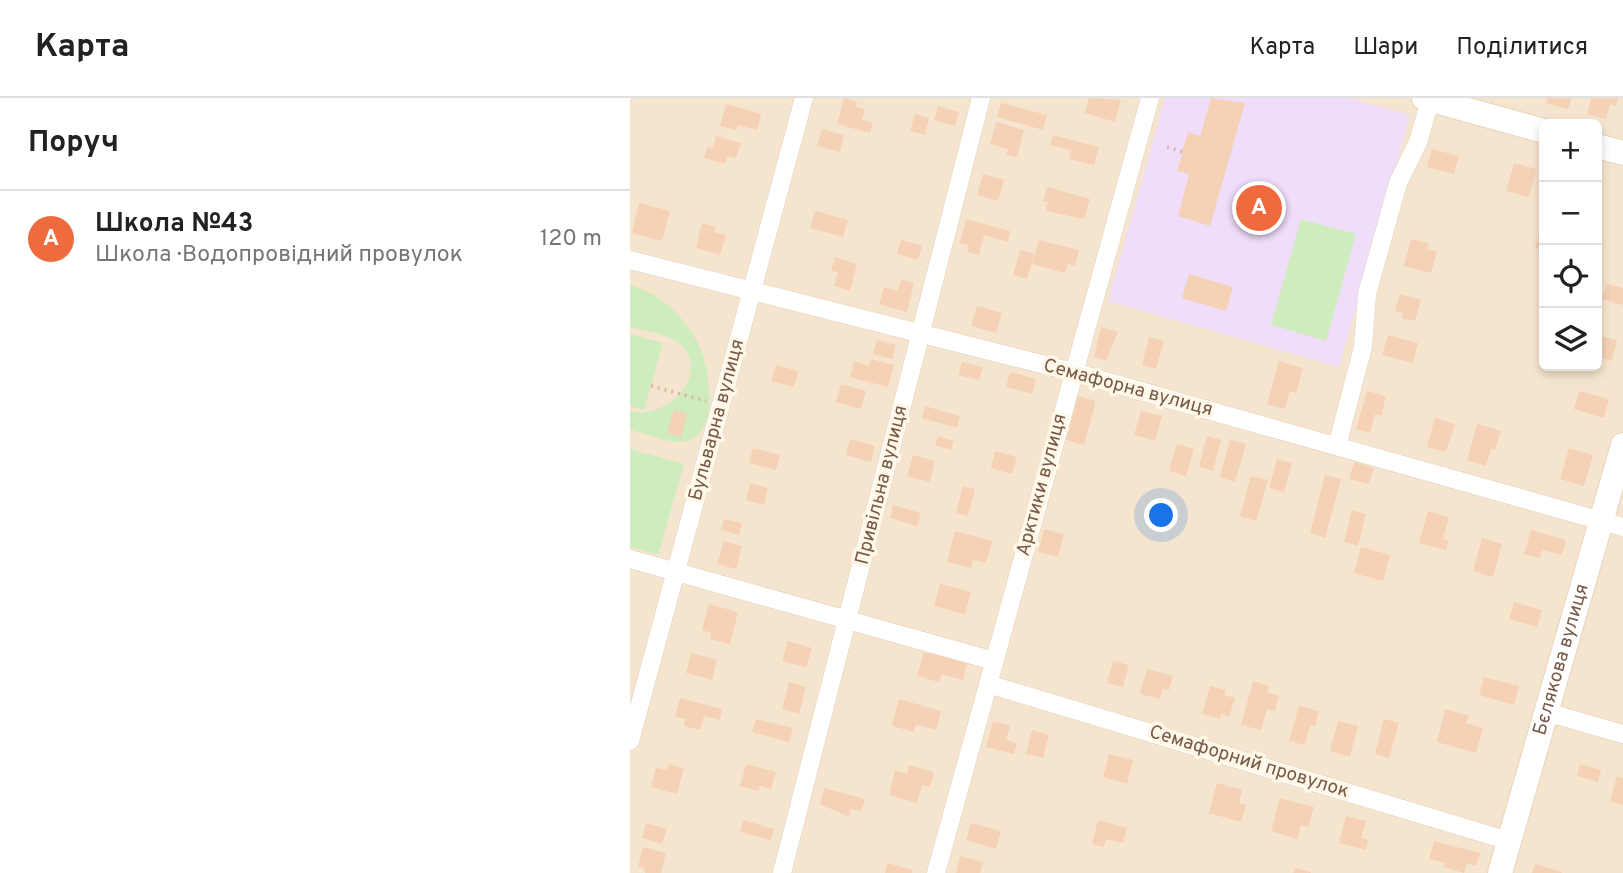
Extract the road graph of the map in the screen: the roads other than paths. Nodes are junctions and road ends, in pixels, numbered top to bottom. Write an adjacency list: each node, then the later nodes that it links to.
1 (804, 98): 9 (street, Бульварна вулиця)
2 (981, 98): 10 (street, Привільна вулиця)
3 (1150, 98): 11 (street, Арктики вулиця)
4 (1427, 99): 5 (street); 13 (street)
5 (1539, 130)
6 (1602, 147): 7 (street)
7 (1623, 153)
8 (630, 260): 9 (street, Семафорна вулиця)
9 (752, 289): 10 (street, Семафорна вулиця); 16 (street, Бульварна вулиця)
10 (920, 335): 11 (street, Семафорна вулиця); 17 (street, Привільна вулиця)
11 (1073, 372): 13 (street, Семафорна вулиця); 18 (street, Арктики вулиця)
12 (1623, 445): 14 (street, Бєлякова вулиця)
13 (1337, 446): 14 (street, Семафорна вулиця)
14 (1612, 524): 20 (street, Бєлякова вулиця)
15 (630, 559): 16 (street)
16 (676, 572): 17 (street); 22 (street, Бульварна вулиця)
17 (847, 620): 18 (street); 24 (street, Привільна вулиця)
18 (994, 661): 19 (street, Арктики вулиця)
19 (988, 684): 23 (street, Семафорний провулок); 25 (street, Арктики вулиця)
20 (1546, 712): 21 (street); 23 (street, Бєлякова вулиця)
21 (1623, 734)
22 (630, 741)
23 (1509, 841): 26 (street, Бєлякова вулиця)
24 (782, 873)
25 (936, 873)
26 (1500, 873)

